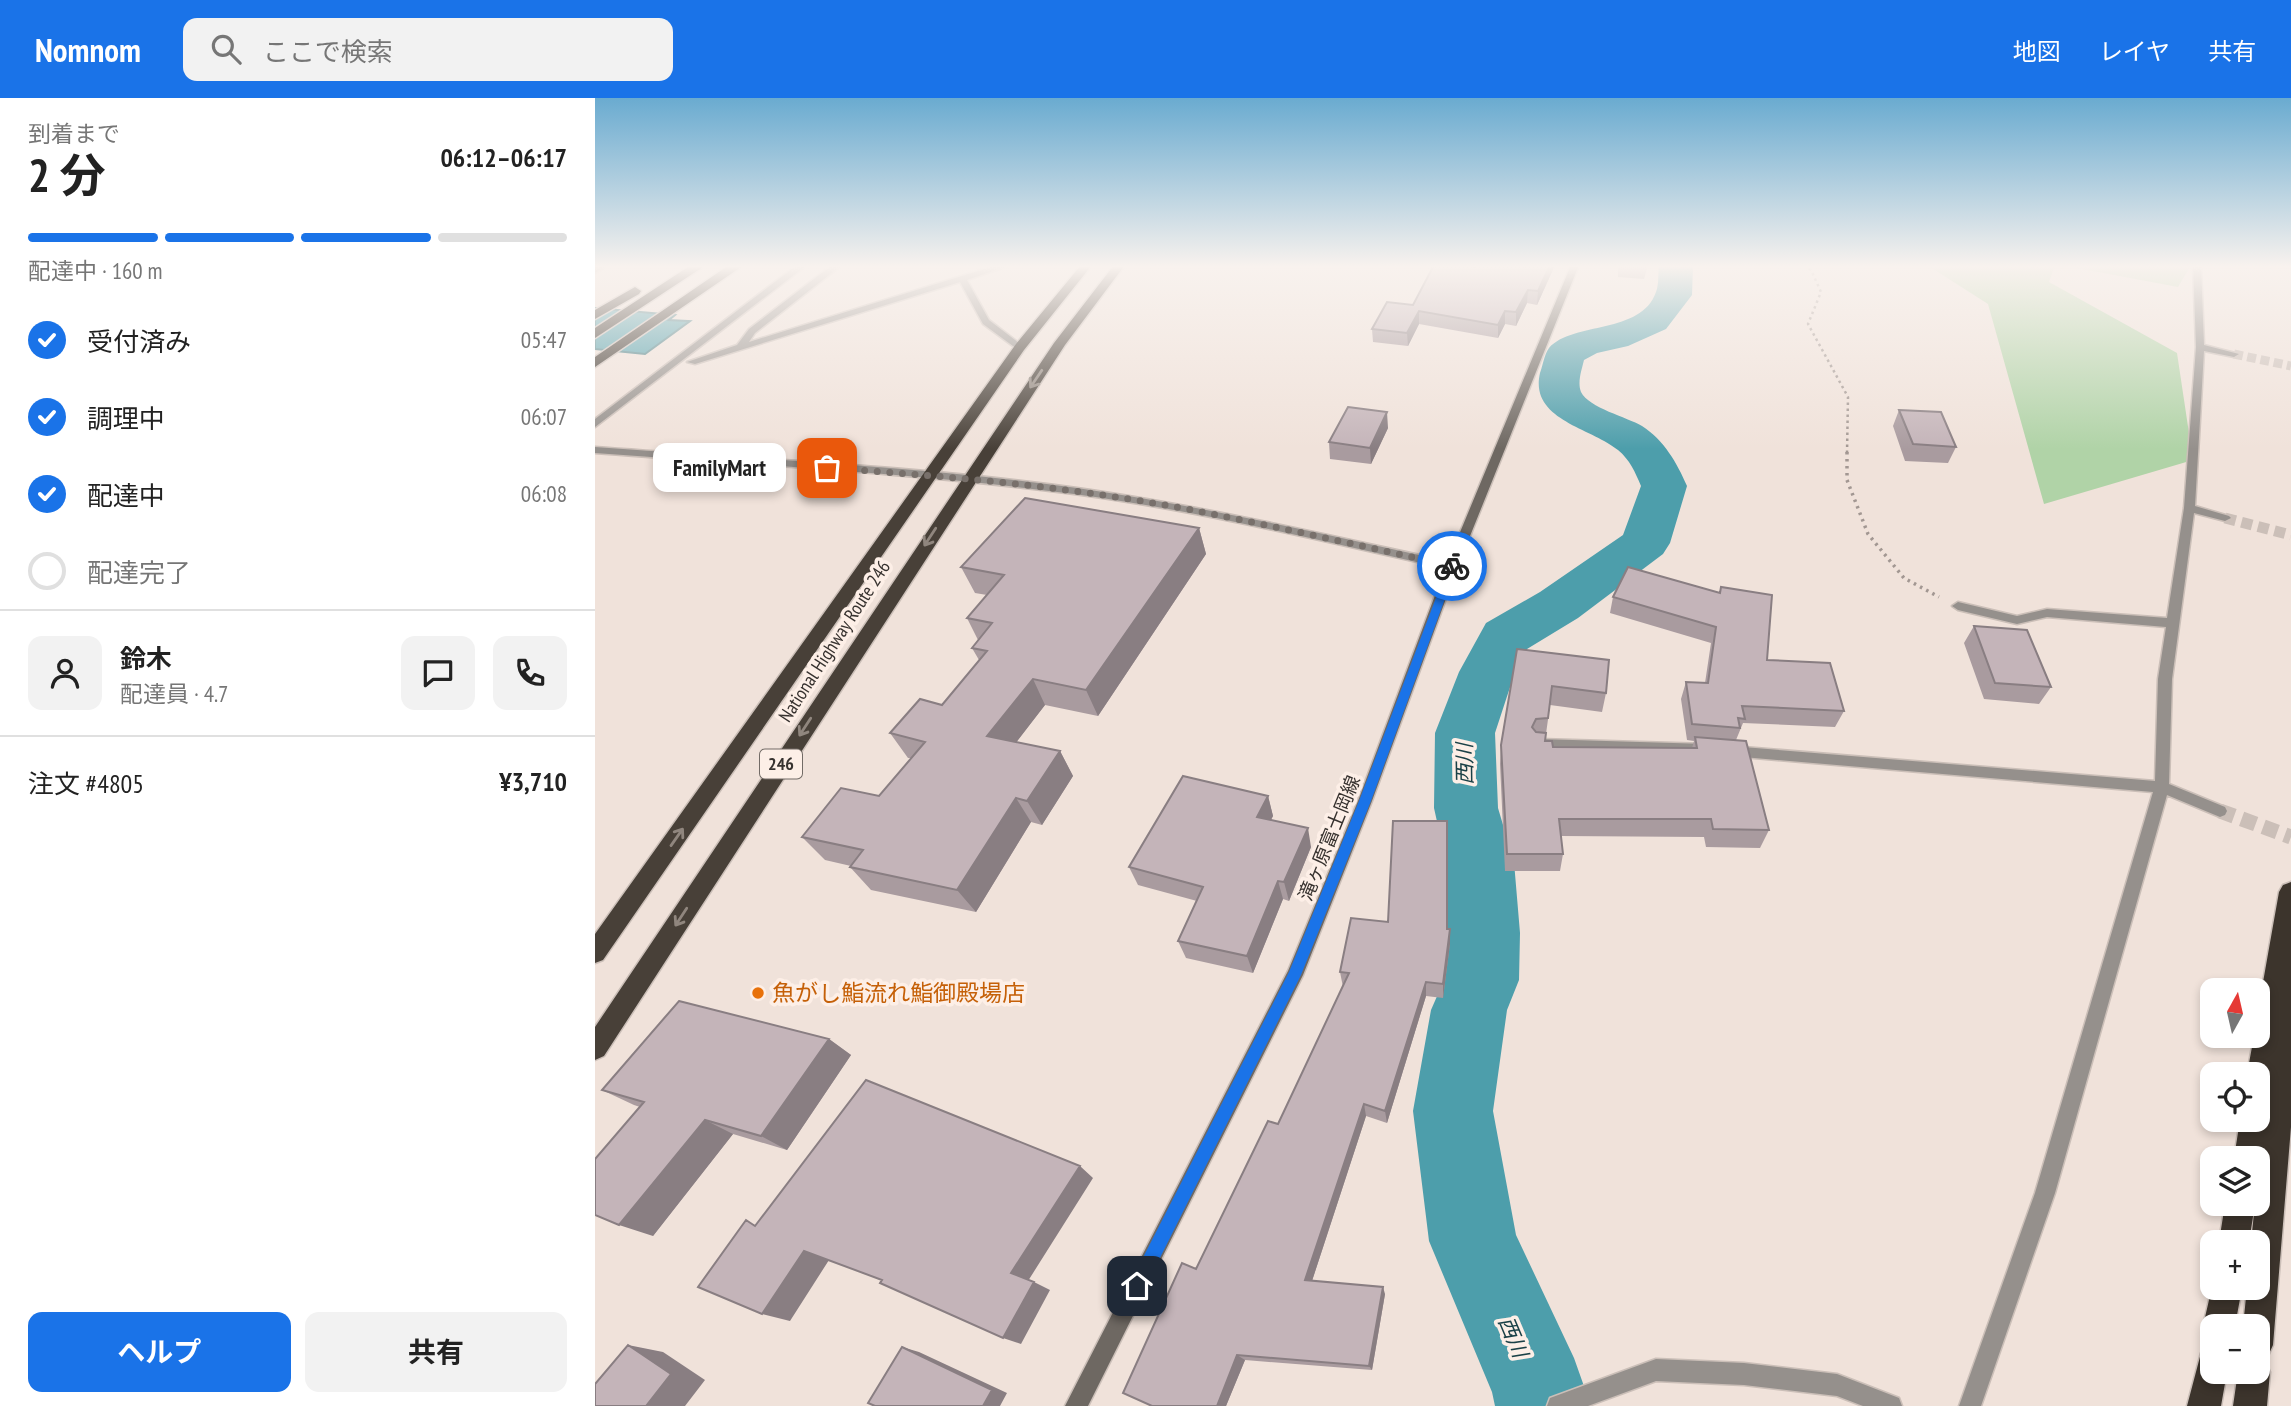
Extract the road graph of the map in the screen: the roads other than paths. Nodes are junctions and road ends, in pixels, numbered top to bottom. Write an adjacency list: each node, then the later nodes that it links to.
1 (649, 326): 15 (highway)
2 (723, 326): 16 (street)
3 (758, 326): 10 (street)
4 (808, 326): 10 (street)
5 (991, 326): 12 (street)
6 (1038, 326): 12 (highway, National Highway Route 246 / 246)
7 (1073, 326): 19 (highway, National Highway Route 246 / 246, one-way to 19)
8 (1550, 326): 22 (main road, 滝ヶ原富士岡線)
9 (2199, 326): 11 (street)
10 (740, 347): 14 (street)
11 (2200, 347): 13 (street); 20 (street)
12 (1020, 348): 18 (highway, National Highway Route 246 / 246)
13 (2234, 354)
14 (692, 362)
15 (595, 363)
16 (595, 424)
17 (595, 450): 18 (street)
18 (930, 475): 19 (street); 29 (highway, National Highway Route 246 / 246, one-way to 18)
19 (968, 480): 22 (street); 31 (highway, National Highway Route 246 / 246, one-way to 31)
20 (2189, 508): 21 (street); 24 (street)
21 (2225, 518)
22 (1452, 566): 36 (main road, 滝ヶ原富士岡線)
23 (1958, 606): 24 (street)
24 (2173, 623): 26 (street)
25 (1539, 744): 26 (street)
26 (2162, 786): 27 (street); 39 (street)
27 (2220, 811)
28 (2291, 892): 32 (highway)
29 (595, 953)
30 (2291, 975): 33 (highway)
31 (595, 1048)
32 (2263, 1062)
33 (2260, 1314)
34 (2208, 1384): 40 (highway)
35 (2253, 1384): 41 (highway)
36 (1076, 1406)
37 (1558, 1406): 38 (street)
38 (1891, 1406)
39 (1970, 1406)
40 (2204, 1406)
41 (2250, 1406)

